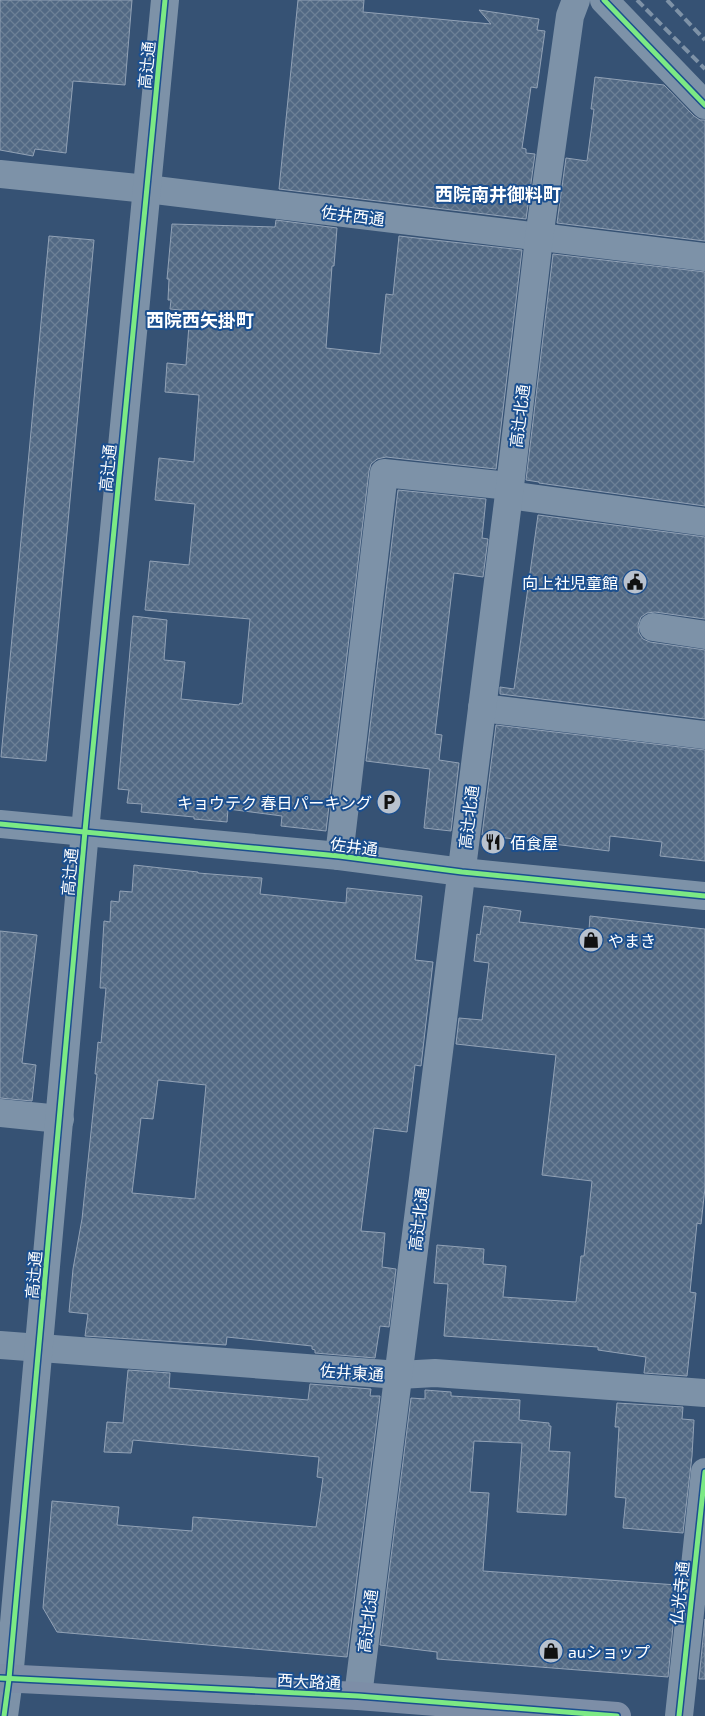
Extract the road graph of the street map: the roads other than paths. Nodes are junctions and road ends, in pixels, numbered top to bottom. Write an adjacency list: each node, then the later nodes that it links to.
1 (165, 0): 6 (street, 高辻通)
2 (576, 0): 7 (street, 高辻北通)
3 (604, 0): 4 (street)
4 (705, 105)
5 (0, 174): 6 (street, 佐井西通)
6 (147, 189): 7 (street, 佐井西通); 16 (street, 高辻通)
7 (539, 238): 8 (street, 佐井西通); 9 (street, 高辻北通)
8 (705, 257)
9 (510, 490): 10 (street); 13 (street, 高辻北通); 17 (street)
10 (705, 522)
11 (653, 627): 12 (street)
12 (705, 635)
13 (482, 708): 14 (street); 18 (street, 高辻北通)
14 (705, 736)
15 (0, 824): 16 (street, 佐井通)
16 (85, 831): 17 (street, 佐井通); 21 (street, 高辻通)
17 (339, 856): 18 (street, 佐井通)
18 (462, 872): 19 (street, 佐井通); 24 (street, 高辻北通)
19 (705, 896)
20 (0, 1114): 21 (street)
21 (60, 1119): 23 (street, 高辻通)
22 (0, 1345): 23 (street, 佐井東通)
23 (40, 1348): 24 (street, 佐井東通); 28 (street, 高辻通)
24 (399, 1375): 25 (street, 佐井東通); 29 (street, 高辻北通)
25 (705, 1393)
26 (705, 1472): 27 (street, 仏光寺通)
27 (700, 1556): 32 (street, 仏光寺通)
28 (5, 1679): 29 (main road, 西大路通); 30 (street, 高辻通)
29 (358, 1696): 31 (main road, 西大路通)
30 (4, 1716)
31 (616, 1716)
32 (679, 1716)

